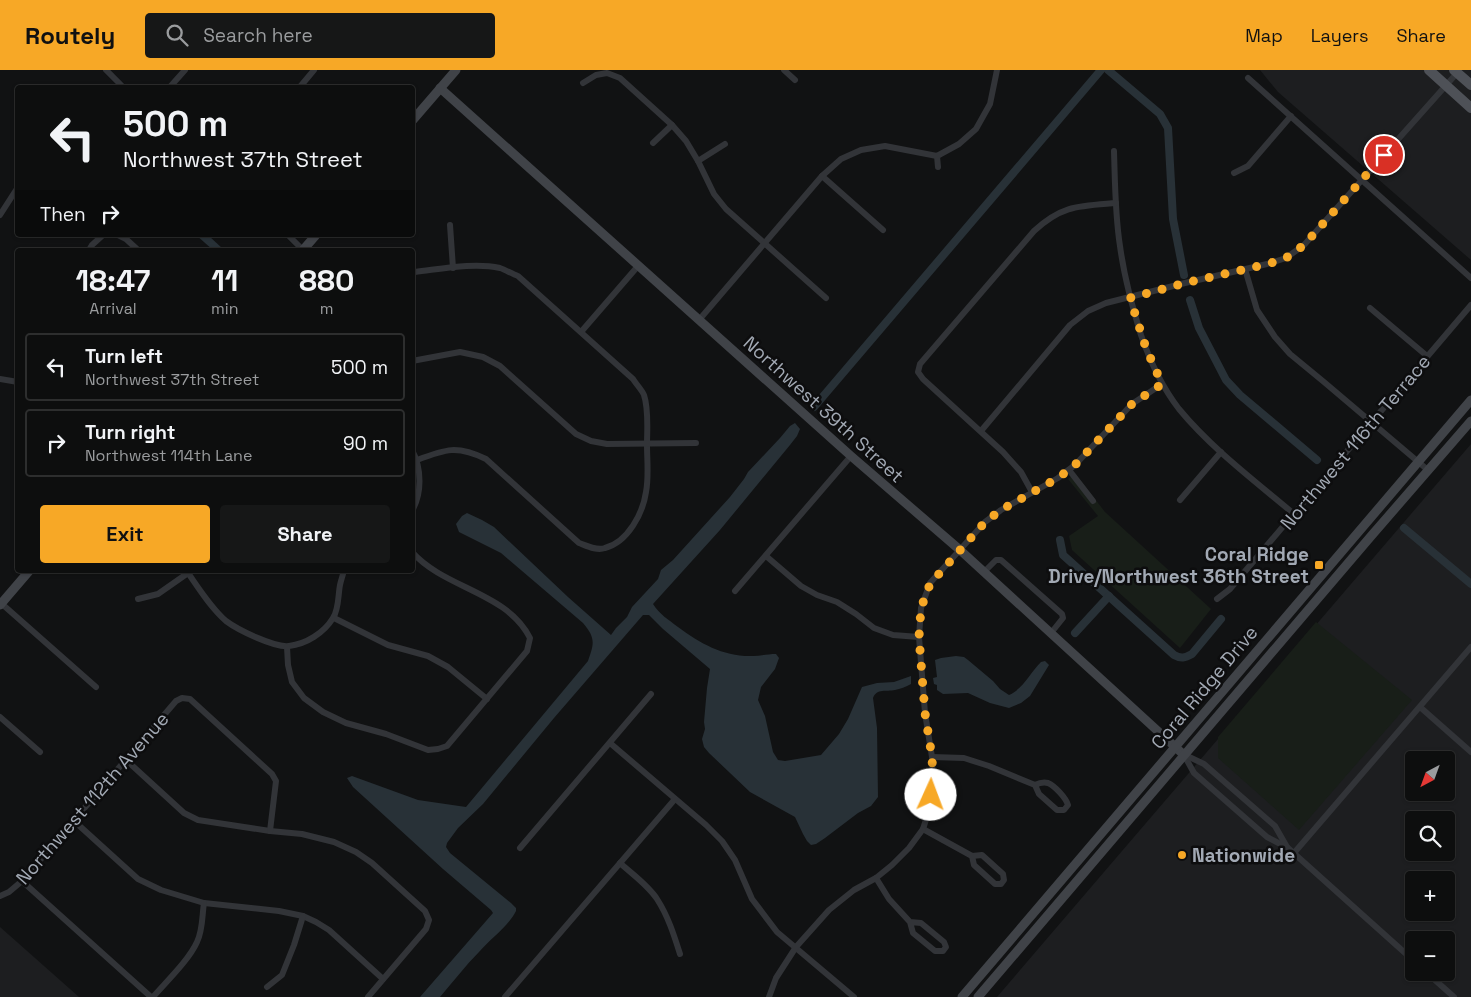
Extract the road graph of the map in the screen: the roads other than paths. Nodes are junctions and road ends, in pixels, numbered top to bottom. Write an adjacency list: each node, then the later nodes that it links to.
1 (106, 70): 12 (street)
2 (185, 70): 13 (street)
3 (314, 70): 14 (street)
4 (456, 70): 17 (main road)
5 (784, 70): 10 (street)
6 (997, 70): 25 (street)
7 (1429, 70): 15 (main road)
8 (1456, 71): 15 (street); 16 (main road)
9 (1248, 78): 19 (street)
10 (795, 80)
11 (583, 83): 21 (street)
12 (121, 85)
13 (172, 85)
14 (302, 85)
15 (1446, 85): 18 (main road); 30 (street)
16 (1471, 85)
17 (440, 88): 20 (main road); 45 (main road, Northwest 39th Street)
18 (1471, 108)
19 (1291, 116): 28 (street); 30 (street)
20 (415, 117)
21 (672, 125): 22 (street); 26 (street)
22 (653, 143)
23 (725, 144): 26 (street)
24 (1114, 151): 32 (street)
25 (937, 156): 27 (street); 29 (street)
26 (698, 161): 40 (street)
27 (938, 167)
28 (1234, 173)
29 (822, 176): 35 (street); 40 (street)
30 (1362, 180): 47 (street); 49 (street)
31 (15, 192): 33 (street)
32 (1116, 203): 51 (street); 64 (street)
33 (0, 215)
34 (450, 225): 46 (street)
35 (883, 230)
36 (101, 237): 41 (street)
37 (122, 237): 42 (street)
38 (290, 237): 43 (street)
39 (314, 237): 44 (main road)
40 (765, 242): 50 (street); 54 (street)
41 (90, 248)
42 (136, 248)
43 (301, 248)
44 (305, 248)
45 (638, 266): 54 (main road, Northwest 39th Street); 55 (street)
46 (453, 268): 48 (street); 55 (street)
47 (1245, 270): 51 (street); 63 (street)
48 (415, 272)
49 (1471, 278)
50 (826, 298)
51 (1130, 298): 60 (street); 64 (street)
52 (1471, 305): 56 (street, Northwest 116th Terrace)
53 (1370, 308): 56 (street)
54 (699, 320): 69 (main road, Northwest 39th Street)
55 (581, 332): 65 (street)
56 (1427, 356): 63 (street, Northwest 116th Terrace)
57 (415, 360): 65 (street)
58 (0, 379): 59 (street)
59 (15, 382)
60 (1162, 384): 67 (street); 72 (street)
61 (1471, 400): 71 (main road, Coral Ridge Drive)
62 (1471, 421): 73 (main road, Coral Ridge Drive)
63 (1372, 422): 71 (street); 78 (street, Northwest 116th Terrace)
64 (980, 431): 74 (street)
65 (647, 443): 66 (street); 70 (street)
66 (696, 443)
67 (1221, 452): 75 (street); 78 (street)
68 (415, 455): 70 (street)
69 (851, 456): 79 (main road, Northwest 39th Street); 81 (street)
70 (418, 460): 77 (street)
71 (1418, 462): 73 (street); 87 (main road, Coral Ridge Drive)
72 (1069, 470): 74 (street); 76 (street)
73 (1429, 471): 92 (main road, Coral Ridge Drive)
74 (1032, 492): 79 (street)
75 (1180, 500)
76 (1093, 501)
77 (415, 503)
78 (1294, 514): 90 (street, Northwest 116th Terrace)
79 (960, 550): 82 (main road, Northwest 39th Street); 95 (street)
80 (415, 555): 100 (street)
81 (766, 556): 88 (street); 95 (street)
82 (984, 572): 94 (main road, Northwest 39th Street); 94 (street)
83 (27, 573): 91 (main road)
84 (186, 573): 89 (street)
85 (188, 573): 96 (street)
86 (343, 573): 93 (street)
87 (1318, 578): 92 (main road); 104 (main road, Coral Ridge Drive)
88 (736, 592)
89 (138, 599)
90 (1217, 599)
91 (1, 604): 98 (street)
92 (1313, 605): 107 (main road, Coral Ridge Drive)
93 (334, 618): 96 (street); 100 (street)
94 (1051, 633): 104 (main road, Northwest 39th Street)
95 (919, 637): 108 (street)
96 (287, 646): 100 (street)
97 (1471, 647): 101 (street)
98 (96, 687)
99 (651, 694): 103 (street)
100 (487, 699)
101 (1420, 707): 106 (street); 117 (street)
102 (0, 717): 105 (street)
103 (610, 743): 111 (street); 115 (street)
104 (1175, 747): 107 (main road, Northwest 39th Street); 137 (main road, Coral Ridge Drive)
105 (40, 752)
106 (1471, 752)
107 (1184, 755): 116 (street, Northwest 39th Street); 116 (street, Northwest 39th Street); 138 (main road, Coral Ridge Drive)
108 (932, 757): 110 (street); 113 (street)
109 (125, 759): 112 (street, Northwest 112th Avenue); 114 (street); 114 (street, Northwest 112th Avenue)
110 (1035, 785): 110 (street)
111 (675, 798): 119 (street); 126 (street)
112 (74, 820): 121 (street, Northwest 112th Avenue); 123 (street)
113 (922, 829): 118 (street); 120 (street)
114 (270, 831): 129 (street)
115 (520, 848)
116 (1288, 848): 117 (street, Northwest 39th Street)
117 (1294, 854): 127 (street, Northwest 39th Street)
118 (972, 856): 118 (street)
119 (620, 863): 128 (street); 134 (street)
120 (876, 878): 125 (street); 126 (street)
121 (22, 881): 122 (street, Northwest 112th Avenue); 132 (street)
122 (0, 896)
123 (204, 903): 124 (street); 132 (street)
124 (303, 916): 129 (street); 131 (street)
125 (910, 922): 125 (street)
126 (796, 947): 135 (street); 136 (street)
127 (1405, 953)
128 (680, 954)
129 (383, 979): 133 (street)
130 (1436, 981): 139 (street)
131 (267, 987)
132 (152, 997)
133 (368, 997)
134 (505, 997)
135 (769, 997)
136 (854, 997)
137 (962, 997)
138 (978, 997)
139 (1454, 997)

